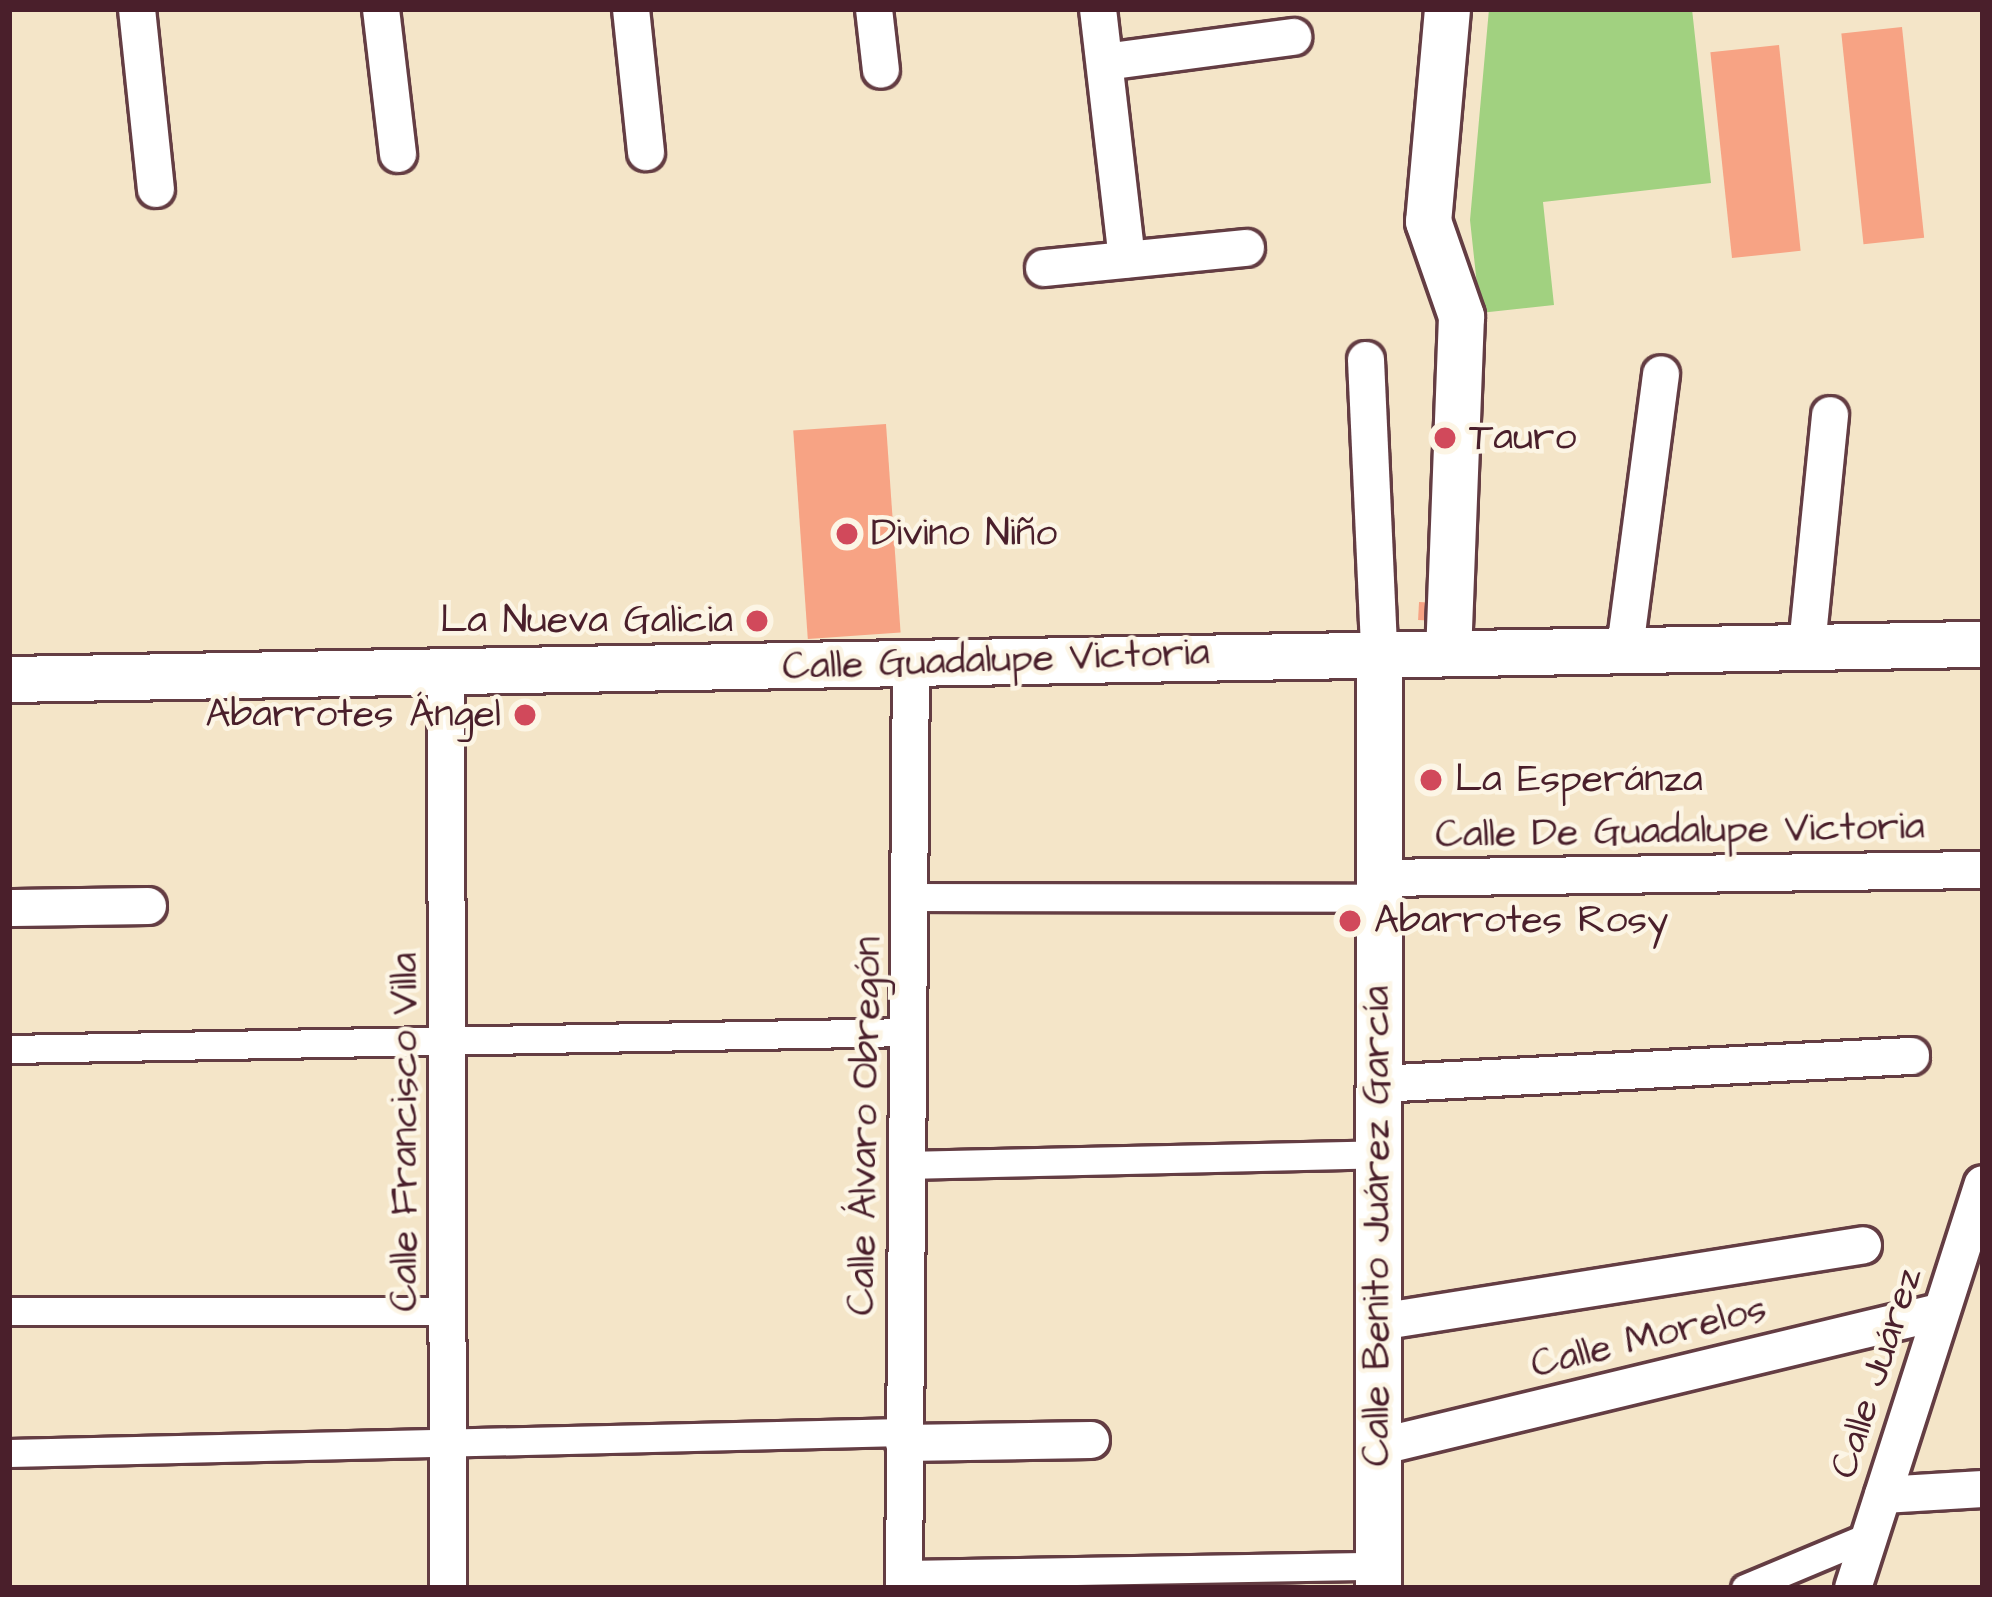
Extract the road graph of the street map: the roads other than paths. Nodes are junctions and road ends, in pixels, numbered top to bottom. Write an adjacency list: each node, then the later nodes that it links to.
1 (137, 9): 12 (street)
2 (381, 9): 11 (street)
3 (632, 9): 10 (street)
4 (874, 9): 9 (street)
5 (1098, 9): 8 (street)
6 (1447, 9): 23 (street)
7 (1292, 37): 8 (street)
8 (1105, 62): 14 (street)
9 (881, 70)
10 (646, 152)
11 (398, 154)
12 (156, 189)
13 (1246, 248): 14 (street)
14 (1127, 259): 15 (street)
15 (1044, 268)
16 (1366, 360): 22 (street)
17 (1661, 374): 21 (street)
18 (1829, 415): 20 (street)
19 (1983, 644): 20 (street, Calle Guadalupe Victoria)
20 (1807, 646): 21 (street, Calle Guadalupe Victoria)
21 (1624, 648): 23 (street, Calle Guadalupe Victoria)
22 (1379, 649): 23 (street, Calle Guadalupe Victoria); 24 (street, Calle Guadalupe Victoria); 28 (street, Calle Benito Juárez García)
23 (1448, 649)
24 (911, 664): 25 (street, Calle Guadalupe Victoria); 29 (street, Calle Álvaro Obregón)
25 (446, 676): 26 (street, Calle Guadalupe Victoria); 33 (street, Calle Francisco Villa)
26 (9, 679)
27 (1983, 870): 28 (street, Calle De Guadalupe Victoria)
28 (1378, 888): 29 (street); 36 (street, Calle Benito Juárez García)
29 (911, 897): 32 (street, Calle Álvaro Obregón)
30 (148, 906): 31 (street)
31 (9, 908)
32 (910, 1032): 33 (street); 38 (street, Calle Álvaro Obregón)
33 (450, 1042): 34 (street); 44 (street, Calle Francisco Villa)
34 (9, 1048)
35 (1911, 1056): 36 (street)
36 (1378, 1084): 37 (street, Calle Benito Juárez García)
37 (1378, 1154): 38 (street); 45 (street, Calle Benito Juárez García)
38 (907, 1165): 46 (street, Calle Álvaro Obregón)
39 (1983, 1184): 42 (street, Calle Juárez)
40 (1863, 1245): 45 (street)
41 (1983, 1282): 42 (street, Calle Morelos)
42 (1941, 1305): 48 (street, Calle Morelos); 52 (street, Calle Juárez)
43 (9, 1311): 44 (street)
44 (448, 1311): 49 (street, Calle Francisco Villa)
45 (1378, 1322): 48 (street, Calle Benito Juárez García)
46 (904, 1438): 47 (street); 49 (street); 55 (street, Calle Álvaro Obregón)
47 (1091, 1440)
48 (1378, 1447): 54 (street, Calle Benito Juárez García)
49 (448, 1448): 50 (street); 56 (street, Calle Francisco Villa)
50 (9, 1454)
51 (1983, 1489): 52 (street)
52 (1882, 1495): 53 (street, Calle Juárez)
53 (1867, 1537): 57 (street); 58 (street, Calle Juárez)
54 (1378, 1577): 55 (street)
55 (904, 1581)
56 (448, 1588)
57 (1745, 1588)
58 (1853, 1588)

